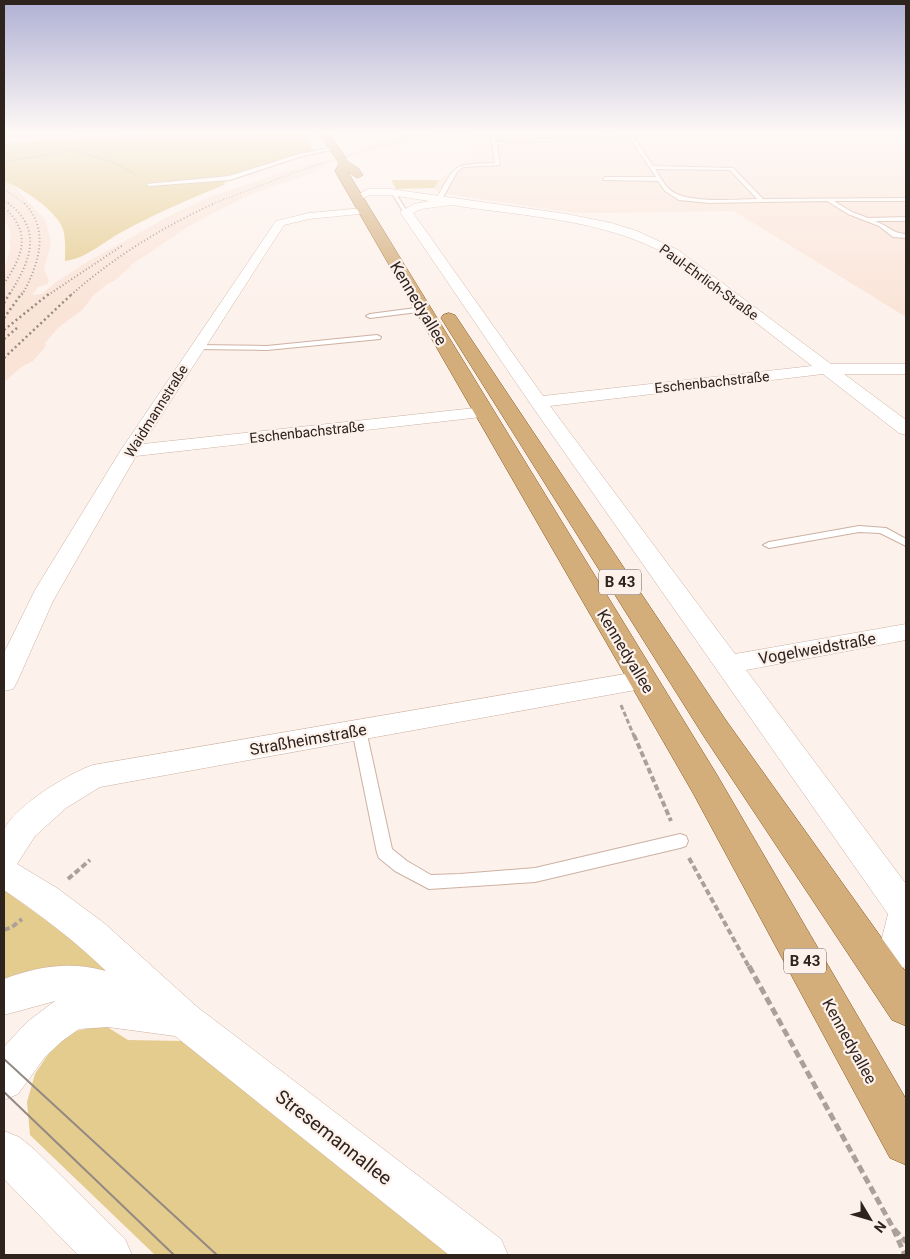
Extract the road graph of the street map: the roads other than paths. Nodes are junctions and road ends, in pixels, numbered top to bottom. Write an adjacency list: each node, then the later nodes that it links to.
1 (356, 191): 7 (main road, Kennedyallee / B 43)
2 (448, 191): 10 (lane)
3 (668, 191): 8 (lane)
4 (752, 191): 8 (lane)
5 (394, 193): 7 (street, Paul-Ehrlich-Straße); 10 (street, Paul-Ehrlich-Straße); 11 (lane)
6 (905, 199): 9 (lane)
7 (363, 200): 17 (main road, Kennedyallee / B 43); 20 (street, Waidmannstraße); 37 (main road, Kennedyallee / B 43)
8 (761, 200): 9 (lane)
9 (828, 200): 12 (lane)
10 (445, 201): 11 (street, Paul-Ehrlich-Straße); 21 (street, Paul-Ehrlich-Straße)
11 (406, 212): 23 (street)
12 (865, 219): 13 (lane); 14 (lane)
13 (906, 219)
14 (894, 236): 15 (lane); 16 (lane)
15 (906, 236)
16 (900, 242)
17 (423, 309): 18 (lane); 24 (main road, Kennedyallee / B 43)
18 (370, 316)
19 (377, 337): 20 (lane)
20 (196, 347): 26 (street, Waidmannstraße)
21 (827, 369): 22 (street, Eschenbachstraße); 23 (street, Eschenbachstraße); 25 (street, Paul-Ehrlich-Straße)
22 (906, 369)
23 (538, 402): 30 (street)
24 (484, 412): 26 (street, Eschenbachstraße); 31 (main road, Kennedyallee / B 43)
25 (906, 429)
26 (130, 451): 32 (street, Waidmannstraße)
27 (906, 543): 28 (lane)
28 (769, 545)
29 (906, 632): 30 (street, Vogelweidstraße)
30 (728, 664): 37 (street)
31 (643, 680): 33 (street, Straßheimstraße); 42 (main road, Kennedyallee / B 43)
32 (4, 682)
33 (359, 730): 34 (lane); 35 (street, Straßheimstraße)
34 (680, 841)
35 (4, 858)
36 (4, 873): 40 (street, Stresemannallee)
37 (879, 966): 39 (main road, Kennedyallee / B 43)
38 (4, 997): 40 (street, Stresemannallee)
39 (906, 1006)
40 (183, 1019): 41 (street); 45 (street, Stresemannallee)
41 (4, 1080)
42 (906, 1141)
43 (4, 1152): 44 (street)
44 (108, 1255)
45 (485, 1255)

